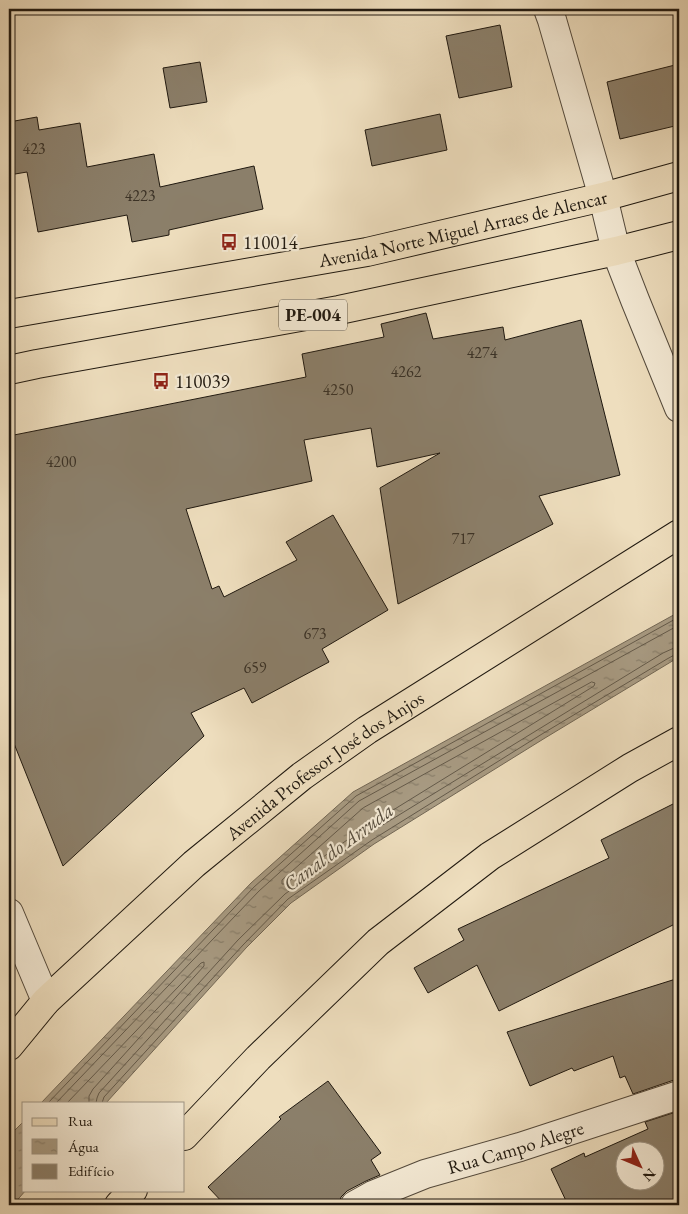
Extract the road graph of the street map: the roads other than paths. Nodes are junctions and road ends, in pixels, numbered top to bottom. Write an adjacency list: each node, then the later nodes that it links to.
1 (548, 9): 3 (street)
2 (679, 176): 3 (main road, Avenida Norte Miguel Arraes de Alencar)
3 (603, 197): 5 (street); 6 (main road, Avenida Norte Miguel Arraes de Alencar)
4 (679, 235): 5 (main road, PE-004)
5 (616, 251): 7 (main road, PE-004); 8 (street)
6 (9, 314)
7 (9, 370)
8 (679, 408)
9 (679, 534): 12 (main road, Avenida Professor José dos Anjos)
10 (679, 741): 15 (main road)
11 (9, 913): 12 (street)
12 (46, 1002): 13 (main road, Avenida Professor José dos Anjos)
13 (9, 1046)
14 (679, 1095): 18 (street, Rua Campo Alegre)
15 (185, 1135)
16 (131, 1192): 17 (main road)
17 (119, 1205)
18 (355, 1205)

